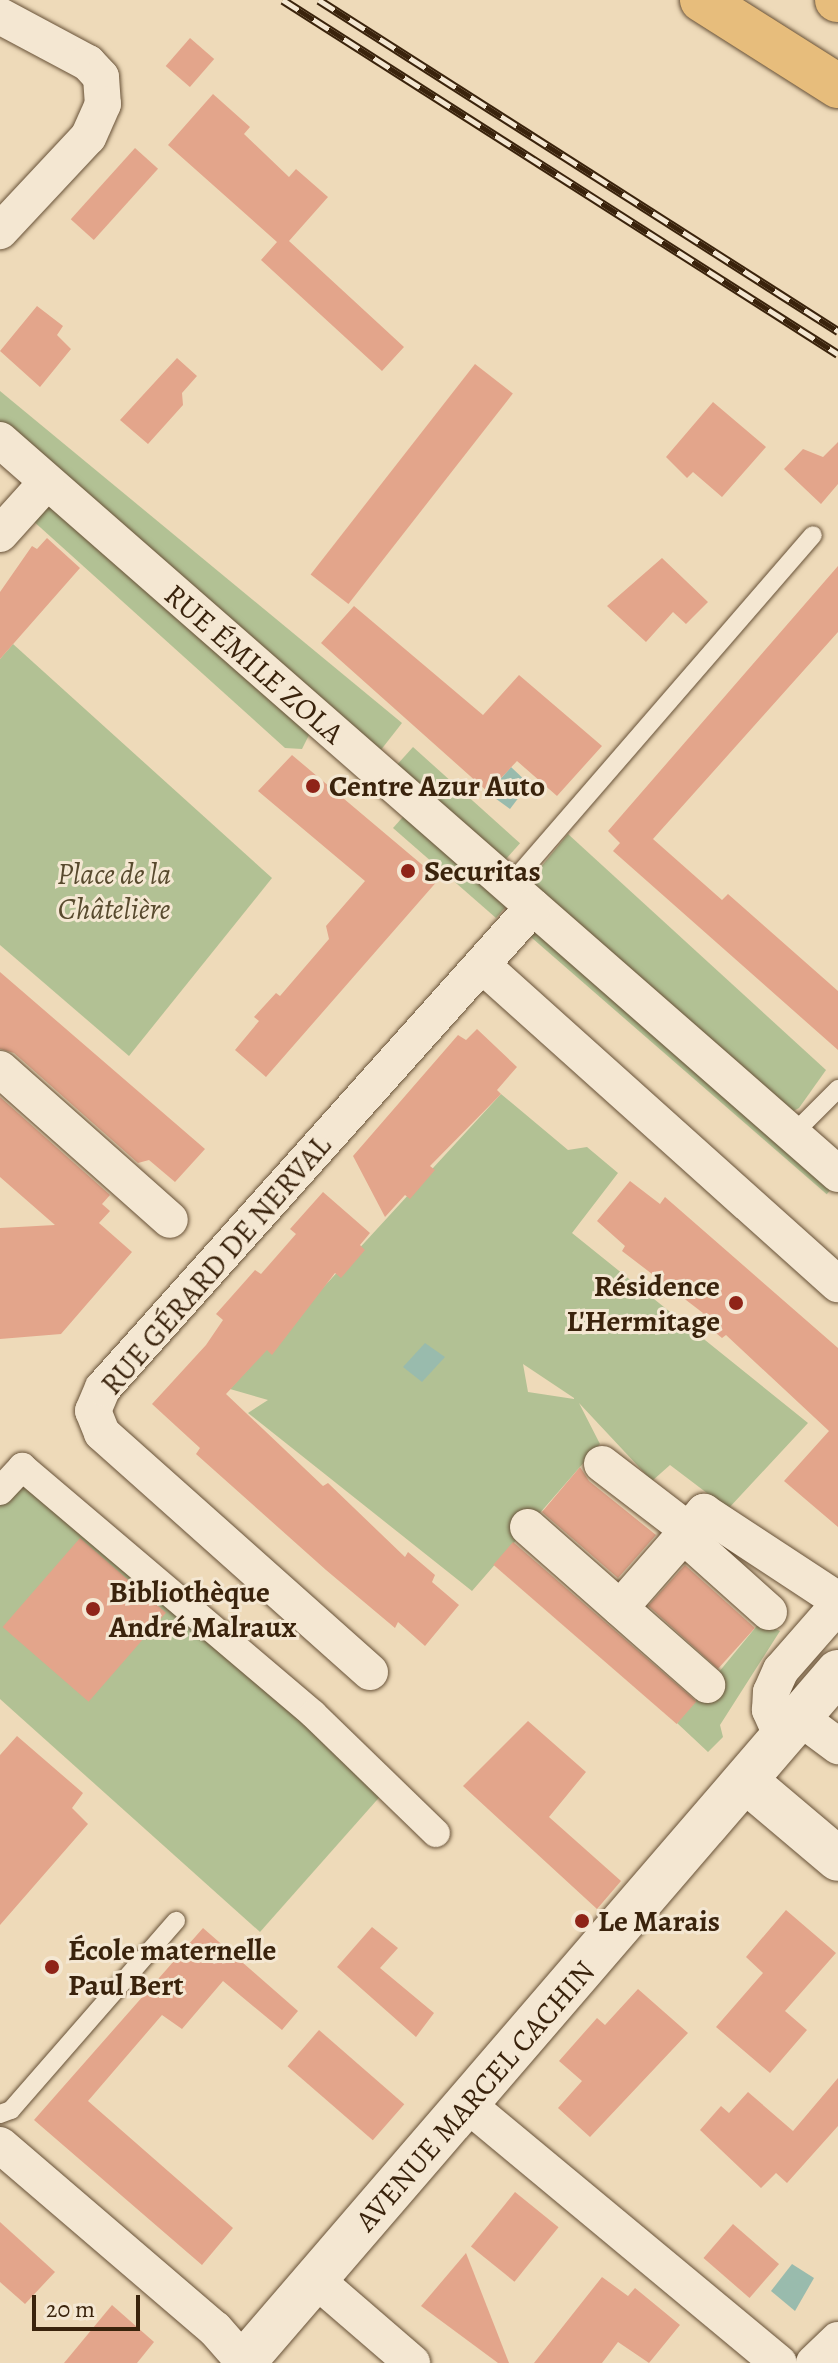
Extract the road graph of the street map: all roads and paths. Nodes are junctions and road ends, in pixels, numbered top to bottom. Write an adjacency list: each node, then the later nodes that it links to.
1 (702, 0): 4 (highway)
2 (729, 0): 4 (highway)
3 (0, 16): 5 (street)
4 (838, 83)
5 (0, 231)
6 (0, 440): 7 (street, RUE ÉMILE ZOLA)
7 (46, 483): 8 (street); 10 (street, RUE ÉMILE ZOLA)
8 (0, 534)
9 (813, 535): 10 (lane)
10 (521, 897): 11 (street, RUE GÉRARD DE NERVAL); 14 (street, RUE ÉMILE ZOLA)
11 (482, 965): 17 (street); 25 (street, RUE GÉRARD DE NERVAL)
12 (0, 1069): 16 (street)
13 (838, 1089): 14 (lane)
14 (793, 1134): 15 (street, RUE ÉMILE ZOLA)
15 (838, 1174)
16 (170, 1220)
17 (838, 1284)
18 (602, 1464): 21 (street)
19 (0, 1491): 31 (street)
20 (528, 1527): 23 (street)
21 (686, 1533): 22 (street); 23 (street); 24 (street)
22 (838, 1602): 28 (street)
23 (620, 1608): 27 (street)
24 (769, 1612)
25 (370, 1672)
26 (838, 1672): 28 (street, AVENUE MARCEL CACHIN)
27 (707, 1685)
28 (790, 1727): 29 (street); 30 (street, AVENUE MARCEL CACHIN)
29 (838, 1746)
30 (747, 1782): 32 (street); 34 (street, AVENUE MARCEL CACHIN)
31 (436, 1833)
32 (838, 1859)
33 (176, 1921): 35 (lane)
34 (468, 2105): 37 (street, AVENUE MARCEL CACHIN); 41 (street)
35 (0, 2114)
36 (0, 2145): 39 (street)
37 (316, 2280): 39 (street, AVENUE MARCEL CACHIN); 40 (street)
38 (838, 2340): 42 (street)
39 (243, 2362)
40 (412, 2363)
41 (779, 2363)
42 (814, 2363)

